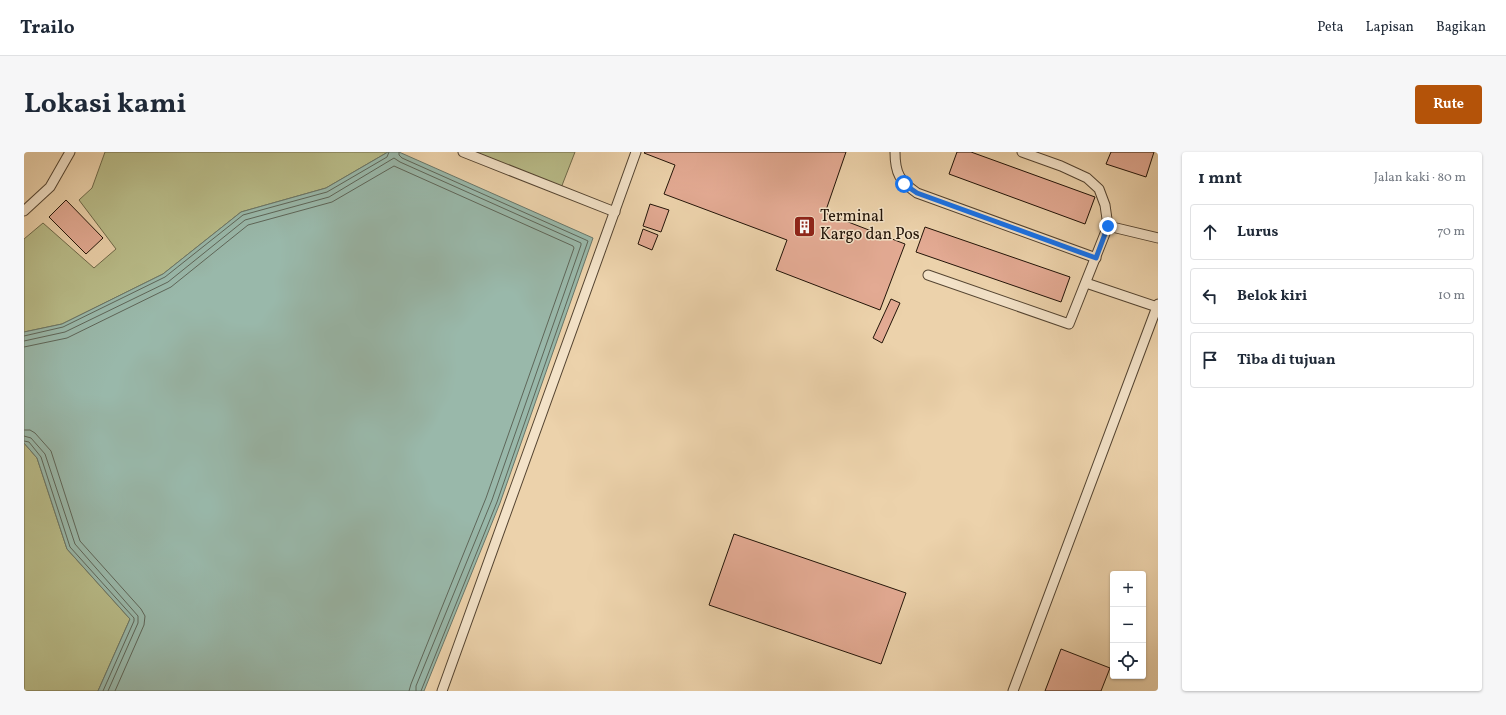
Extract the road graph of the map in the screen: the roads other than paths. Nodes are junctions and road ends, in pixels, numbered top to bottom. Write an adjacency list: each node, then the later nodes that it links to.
1 (70, 152): 6 (lane)
2 (463, 152): 7 (lane)
3 (636, 152): 7 (lane)
4 (895, 152): 10 (lane)
5 (1022, 152): 8 (lane)
6 (24, 211)
7 (615, 212): 14 (lane)
8 (1108, 226): 9 (lane); 10 (lane)
9 (1158, 238)
10 (1096, 258): 12 (lane)
11 (928, 275): 12 (lane)
12 (1086, 283): 13 (lane)
13 (1157, 306): 15 (lane)
14 (442, 691)
15 (1013, 691)

